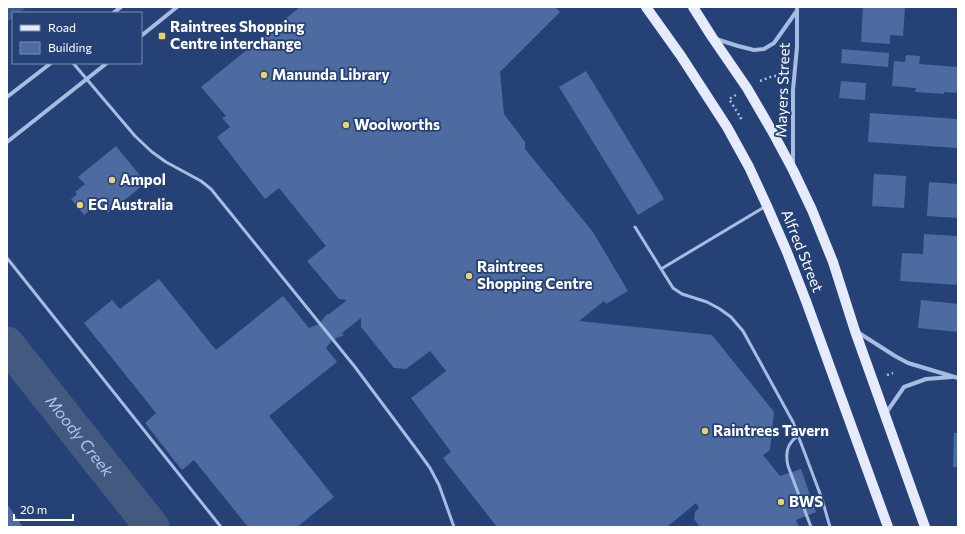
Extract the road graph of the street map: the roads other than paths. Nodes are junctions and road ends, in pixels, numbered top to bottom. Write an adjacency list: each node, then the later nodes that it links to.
1 (177, 7): 5 (street)
2 (646, 7): 14 (main road, Alfred Street)
3 (693, 7): 6 (main road, Alfred Street)
4 (797, 10): 6 (street, Mayers Street); 13 (street, Mayers Street)
5 (142, 35)
6 (712, 37): 13 (main road, Alfred Street)
7 (50, 64): 11 (street)
8 (74, 64): 10 (lane)
9 (106, 64): 10 (street)
10 (87, 79): 12 (street); 23 (lane)
11 (7, 97)
12 (7, 142)
13 (793, 170): 18 (main road, Alfred Street)
14 (768, 206): 17 (lane); 26 (main road, Alfred Street)
15 (634, 227): 17 (lane)
16 (7, 258): 22 (lane)
17 (661, 269): 21 (lane)
18 (855, 331): 19 (street); 20 (main road, Alfred Street)
19 (956, 377): 20 (street)
20 (885, 415): 27 (main road, Alfred Street)
21 (799, 435): 24 (lane); 25 (lane)
22 (221, 527)
23 (454, 527)
24 (811, 527)
25 (830, 527)
26 (888, 527)
27 (925, 527)

